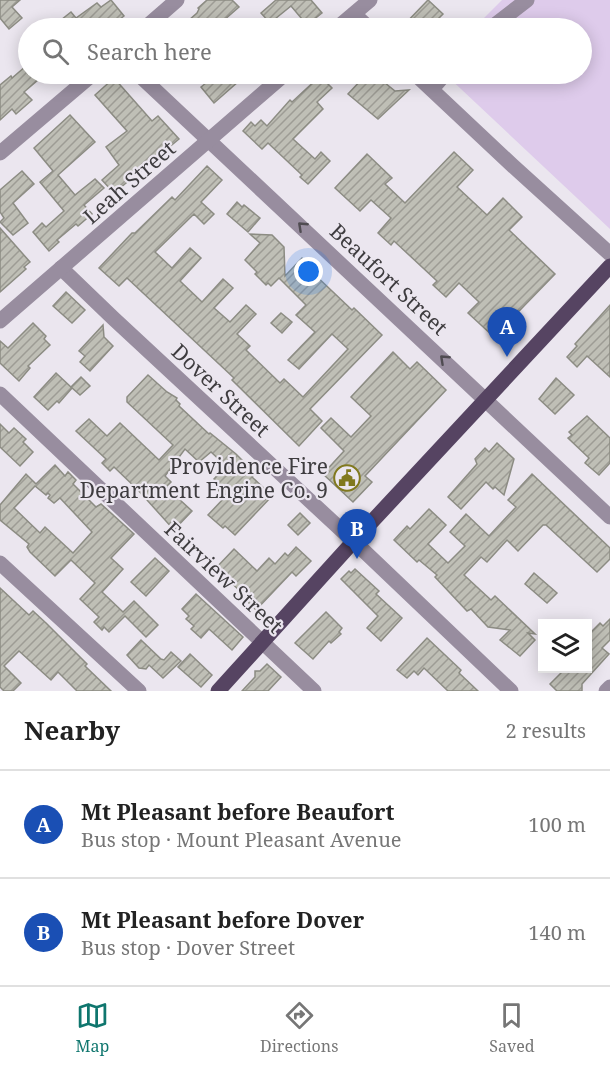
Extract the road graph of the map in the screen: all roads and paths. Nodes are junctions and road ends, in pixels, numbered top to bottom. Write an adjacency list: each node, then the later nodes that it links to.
1 (177, 0): 5 (street)
2 (370, 0): 4 (street)
3 (527, 0): 8 (street)
4 (354, 14): 6 (street); 7 (street)
5 (156, 18)
6 (349, 18)
7 (358, 18)
8 (504, 18)
9 (81, 84): 16 (street)
10 (149, 84): 15 (street, Beaufort Street)
11 (274, 84): 15 (street, Leah Street)
12 (426, 84): 14 (street)
13 (436, 84): 14 (street)
14 (432, 89): 17 (street)
15 (210, 140): 19 (street, Leah Street); 22 (street, Beaufort Street, one-way to 15)
16 (0, 153)
17 (610, 254)
18 (610, 266): 22 (main road)
19 (61, 268): 20 (street, Leah Street); 24 (street, Dover Street)
20 (0, 321)
21 (0, 394): 26 (street, Fairview Street)
22 (486, 399): 23 (street, Beaufort Street); 24 (main road)
23 (610, 517)
24 (354, 542): 26 (main road); 31 (street, Dover Street)
25 (0, 563): 28 (street)
26 (264, 642): 29 (main road); 30 (street, Fairview Street)
27 (610, 687): 32 (street)
28 (139, 691)
29 (218, 691)
30 (314, 691)
31 (511, 691)
32 (606, 691)

